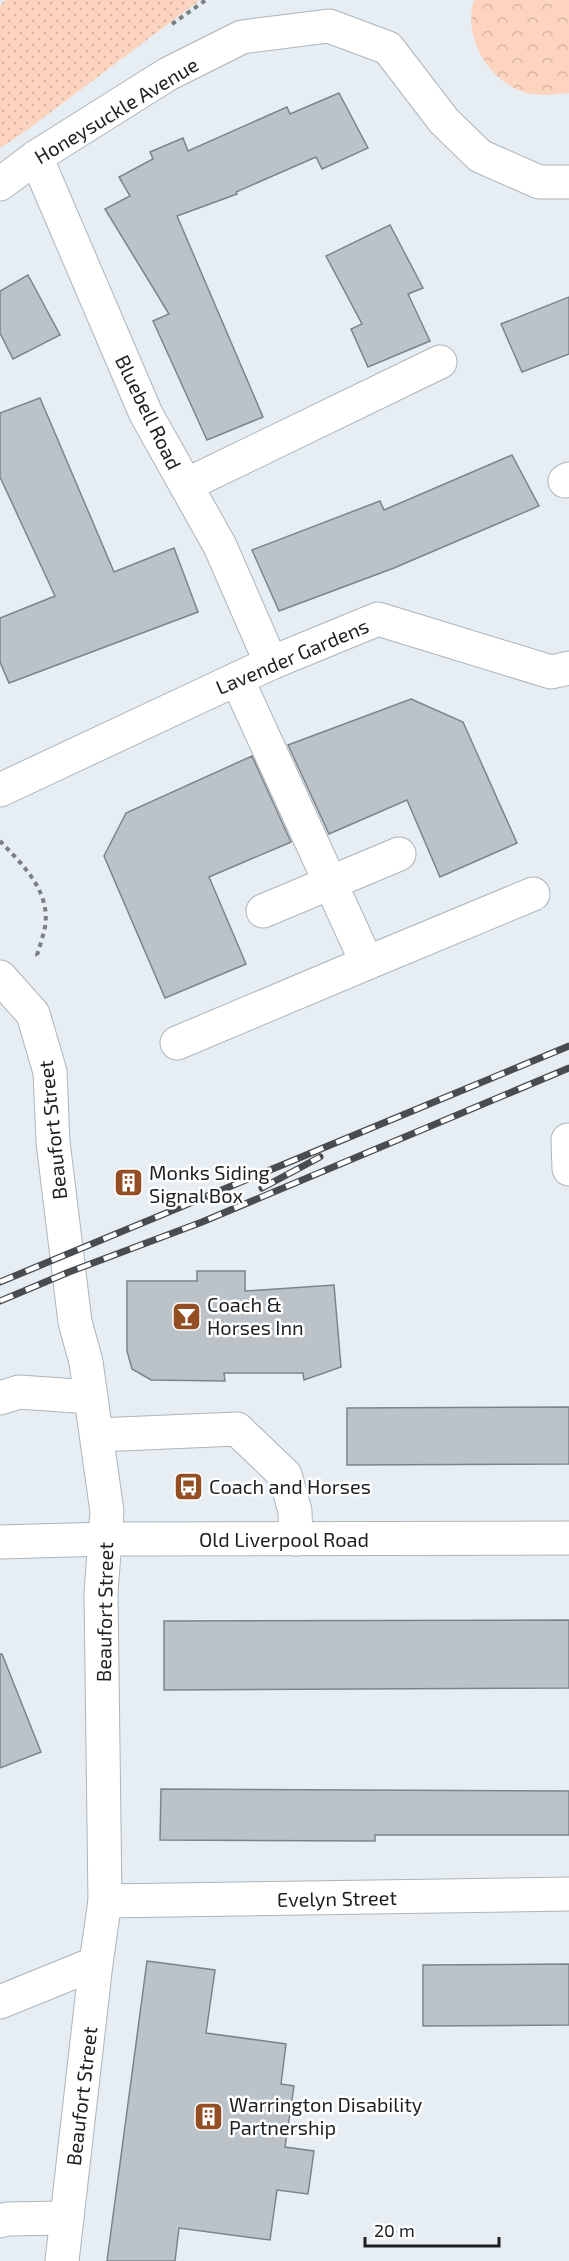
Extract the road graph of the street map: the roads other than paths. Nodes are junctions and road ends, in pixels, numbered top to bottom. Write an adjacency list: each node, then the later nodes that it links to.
1 (36, 157): 2 (street, Honeysuckle Avenue); 3 (street, Honeysuckle Avenue); 5 (street, Bluebell Road)
2 (569, 182)
3 (0, 184)
4 (440, 362): 5 (street)
5 (186, 485): 6 (street, Bluebell Road)
6 (271, 663): 7 (street, Lavender Gardens); 8 (street, Lavender Gardens)
7 (569, 668)
8 (237, 679): 9 (street, Lavender Gardens); 11 (street)
9 (13, 784)
10 (399, 854): 11 (street)
11 (330, 884): 13 (street); 14 (street)
12 (533, 894): 14 (street)
13 (263, 911)
14 (367, 963): 16 (street)
15 (1, 978): 17 (street, Beaufort Street)
16 (177, 1043)
17 (92, 1397): 18 (street); 19 (street, Beaufort Street)
18 (0, 1398)
19 (97, 1435): 21 (street, Beaufort Street); 22 (street)
20 (569, 1538): 22 (street, Old Liverpool Road)
21 (106, 1539): 22 (street, Old Liverpool Road); 23 (street, Old Liverpool Road); 25 (street, Beaufort Street)
22 (296, 1539)
23 (0, 1542)
24 (569, 1894): 25 (street, Evelyn Street)
25 (105, 1901): 26 (street, Beaufort Street)
26 (96, 1963): 27 (street); 28 (street, Beaufort Street)
27 (0, 2002)
28 (67, 2218): 29 (street); 30 (street, Beaufort Street)
29 (0, 2221)
30 (62, 2261)

